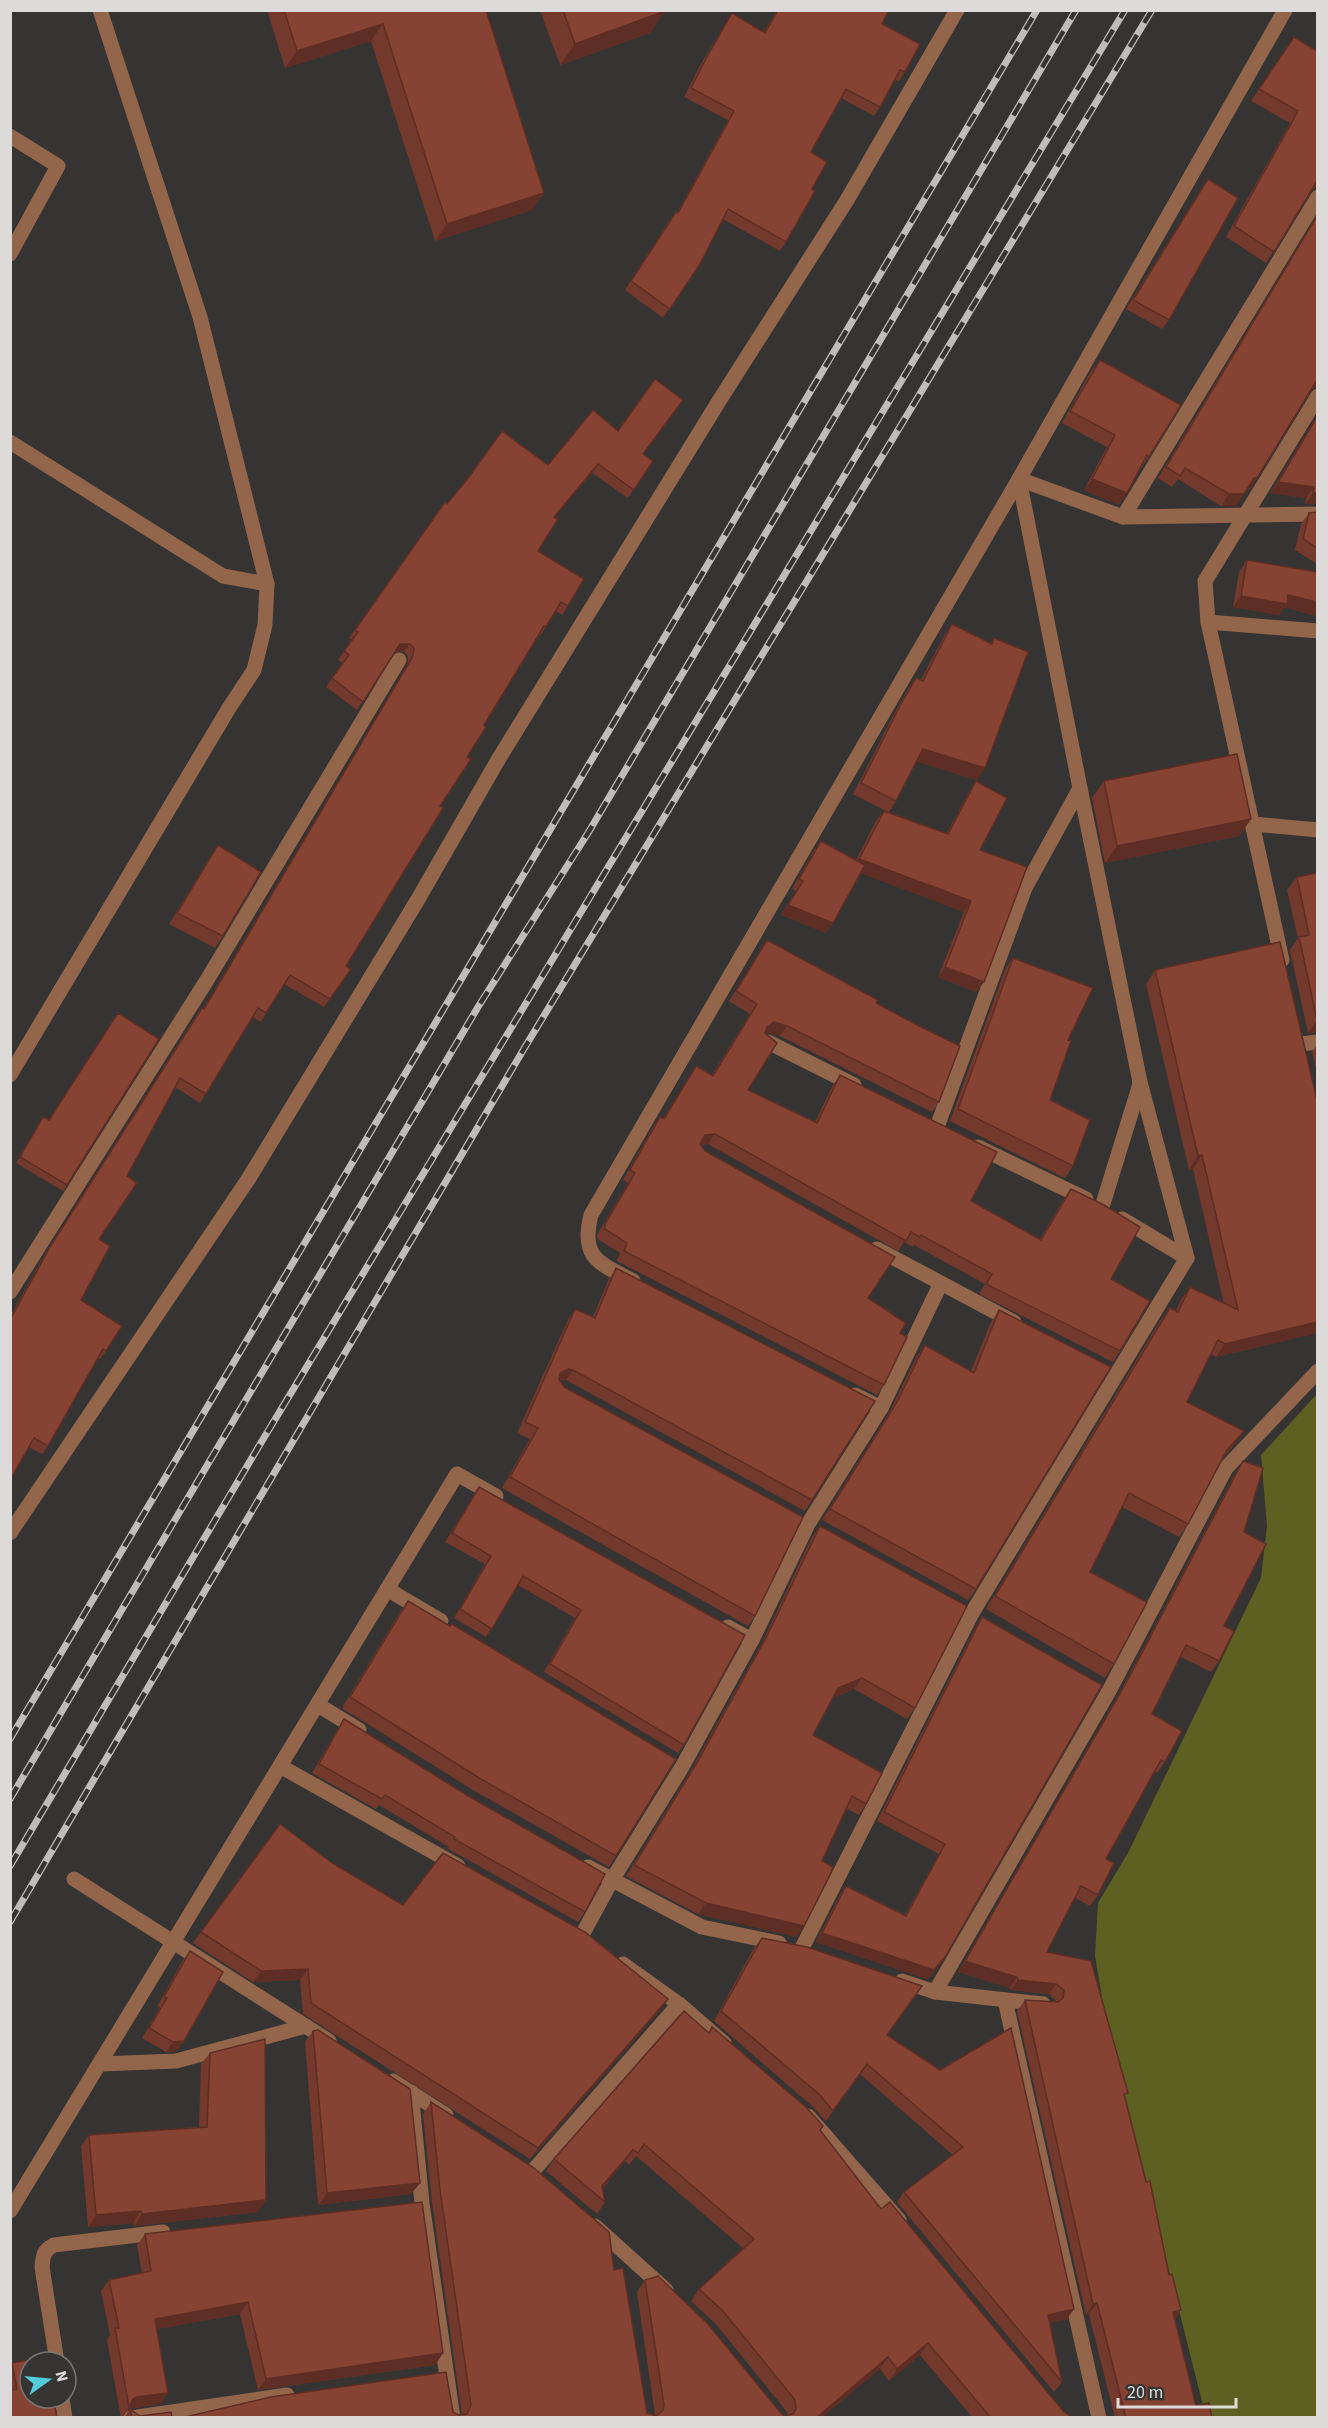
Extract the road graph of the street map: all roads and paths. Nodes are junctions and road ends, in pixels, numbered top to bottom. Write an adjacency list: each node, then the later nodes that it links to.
1 (100, 10): 13 (street)
2 (957, 10): 40 (street)
3 (1285, 10): 9 (street)
4 (10, 136): 6 (street)
5 (1317, 197): 12 (street)
6 (10, 254)
7 (1317, 396): 11 (street)
8 (10, 442): 13 (street)
9 (1019, 479): 12 (street); 17 (street); 33 (street)
10 (1317, 514): 11 (street)
11 (1247, 515): 12 (street); 14 (street)
12 (1123, 517)
13 (267, 584): 24 (street)
14 (1208, 622): 15 (street); 18 (street)
15 (1317, 631)
16 (399, 660): 34 (street)
17 (1080, 788): 25 (street); 27 (street)
18 (1253, 824): 19 (street); 20 (street)
19 (1317, 830)
20 (1285, 975)
21 (768, 1042): 26 (street)
22 (1317, 1042): 23 (street)
23 (1300, 1044)
24 (10, 1075)
25 (1140, 1082): 29 (street); 31 (street)
26 (863, 1090)
27 (937, 1127)
28 (968, 1142): 29 (street)
29 (1102, 1207): 31 (street)
30 (868, 1244): 32 (street)
31 (1186, 1258): 51 (street)
32 (940, 1285): 35 (street); 38 (street)
33 (651, 1290)
34 (10, 1292)
35 (1023, 1327)
36 (1317, 1371): 56 (street)
37 (839, 1387): 38 (street)
38 (881, 1408): 44 (street)
39 (508, 1503): 41 (street)
40 (10, 1533)
41 (387, 1588): 43 (street); 45 (street)
42 (711, 1618): 44 (street)
43 (458, 1632)
44 (752, 1640): 51 (street)
45 (318, 1705): 46 (street); 47 (street)
46 (368, 1736)
47 (280, 1766): 49 (street); 53 (street)
48 (571, 1857): 51 (street)
49 (467, 1871)
50 (74, 1879): 53 (street)
51 (612, 1880): 52 (street)
52 (582, 1935)
53 (174, 1942): 60 (street); 63 (street)
54 (611, 1956): 58 (street)
55 (891, 1978): 56 (street)
56 (935, 1992): 57 (street)
57 (1005, 2001): 59 (street); 80 (street)
58 (679, 2004): 62 (street); 68 (street)
59 (1047, 2004)
60 (306, 2026): 61 (street); 63 (street)
61 (344, 2050)
62 (734, 2051)
63 (100, 2064): 69 (street)
64 (383, 2074): 65 (street)
65 (411, 2092): 67 (street); 79 (street)
66 (797, 2105): 71 (street)
67 (458, 2123)
68 (532, 2172)
69 (10, 2211)
70 (585, 2217): 73 (street)
71 (906, 2228)
72 (173, 2231): 76 (street)
73 (620, 2247): 74 (street); 75 (street)
74 (623, 2270)
75 (681, 2304)
76 (55, 2350)
77 (307, 2392): 78 (street)
78 (131, 2418)
79 (453, 2418)
80 (1099, 2418)

